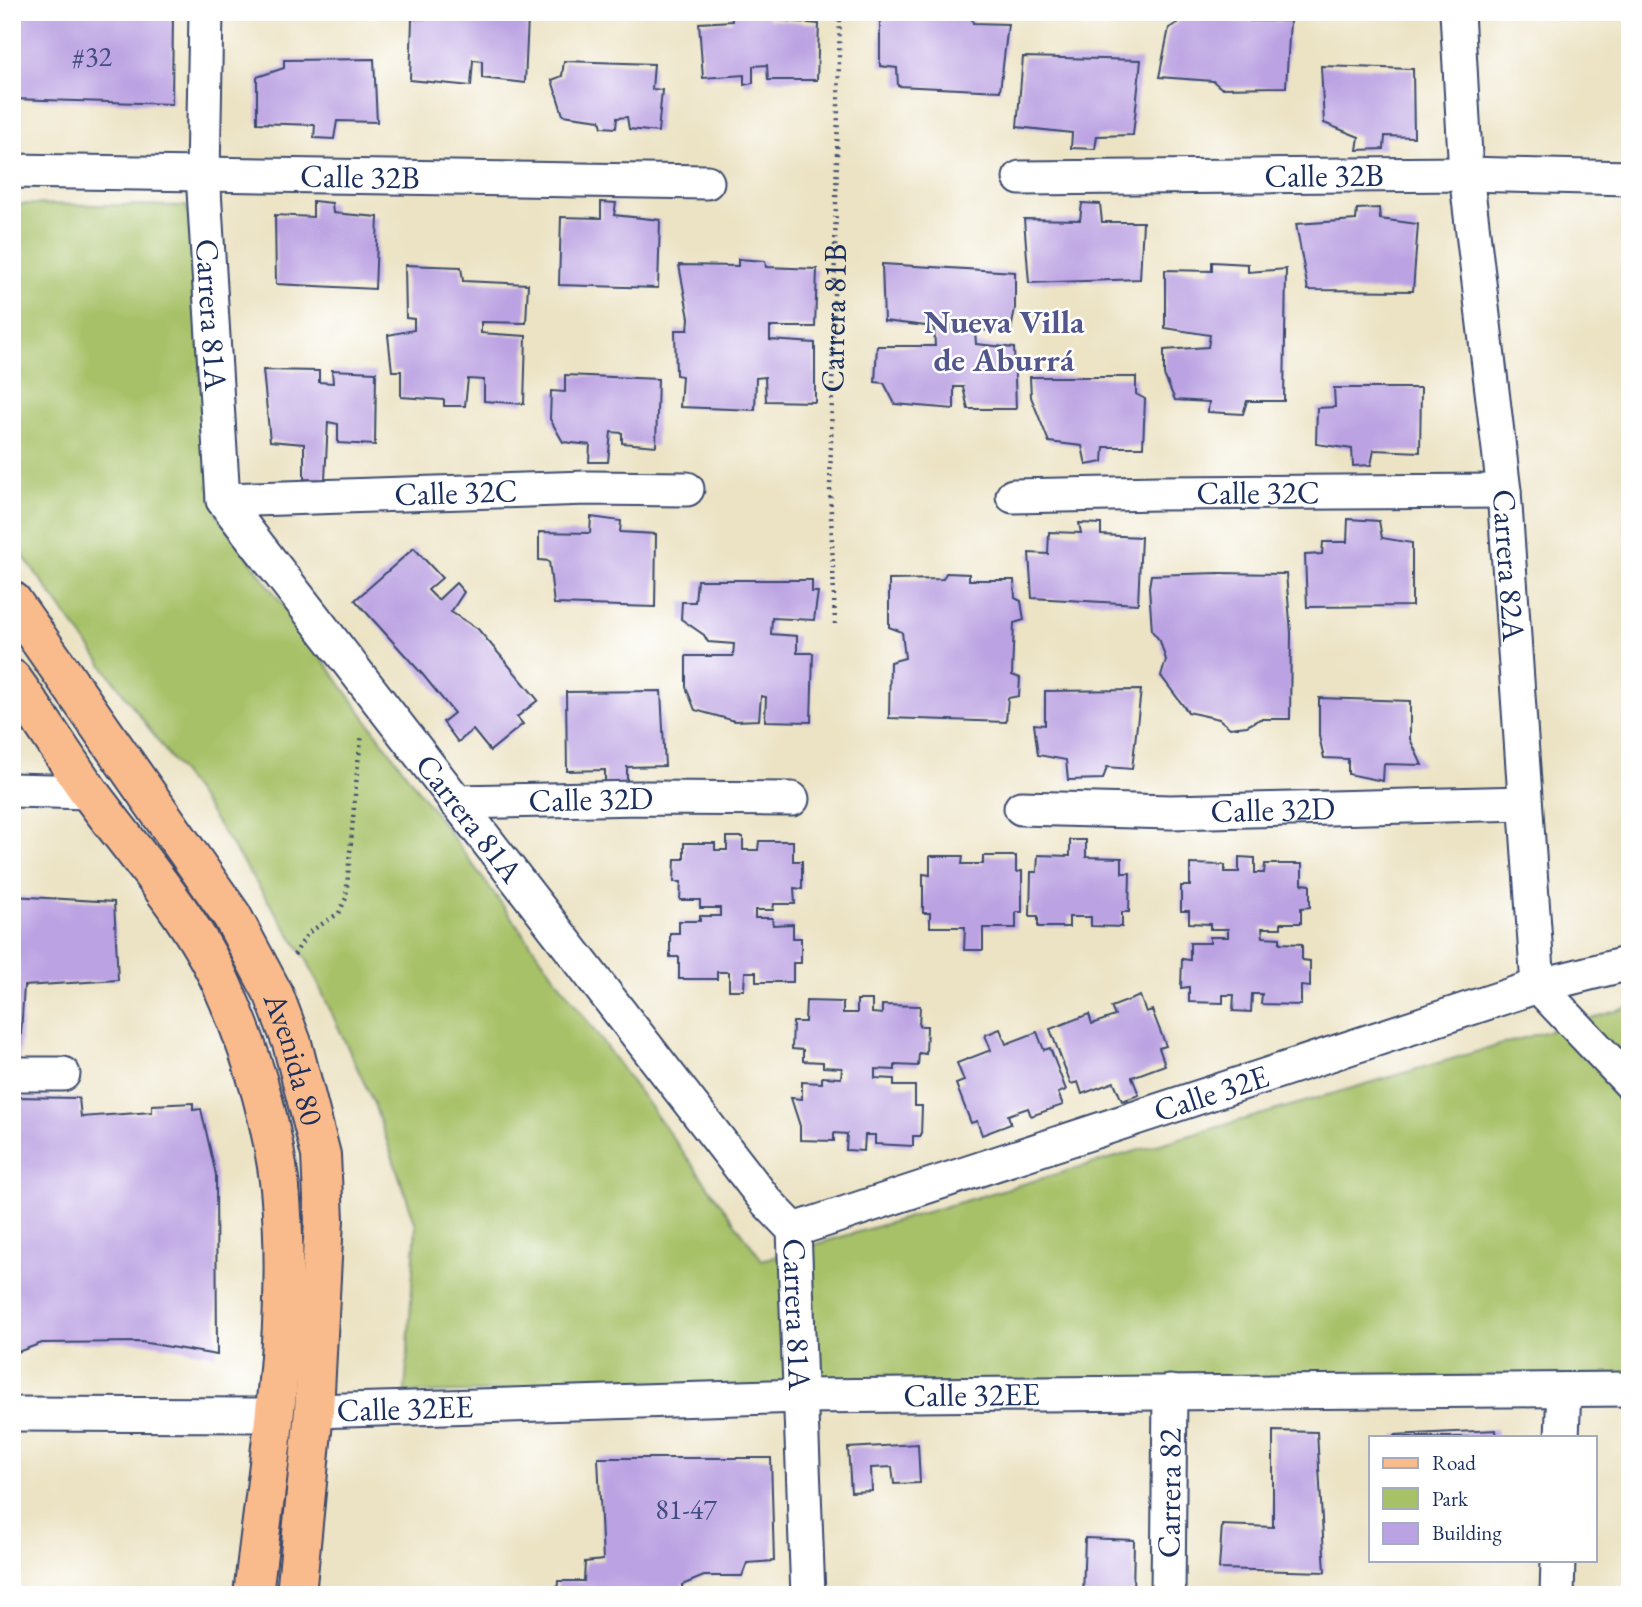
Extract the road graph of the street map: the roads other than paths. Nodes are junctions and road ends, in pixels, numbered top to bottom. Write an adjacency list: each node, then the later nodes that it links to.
1 (206, 12): 4 (street, Carrera 81A)
2 (1457, 12): 5 (street, Carrera 82A)
3 (12, 171): 4 (street, Calle 32B)
4 (204, 174): 8 (street, Calle 32B); 12 (street, Carrera 81A)
5 (1466, 174): 6 (street, Calle 32B); 7 (street, Calle 32B); 10 (street, Carrera 82A)
6 (1020, 178)
7 (1630, 178)
8 (707, 182)
9 (687, 489): 12 (street, Calle 32C)
10 (1504, 491): 11 (street, Calle 32C); 19 (street, Carrera 82A)
11 (1013, 496)
12 (223, 500): 18 (street, Carrera 81A)
13 (12, 601): 31 (main road, Avenida 80)
14 (12, 679): 16 (main road, Avenida 80)
15 (12, 790): 16 (street)
16 (89, 792): 33 (main road, Avenida 80)
17 (792, 799): 18 (street, Calle 32D)
18 (456, 802): 26 (street, Carrera 81A)
19 (1524, 803): 20 (street, Calle 32D); 22 (street, Carrera 82A)
20 (1021, 808)
21 (1630, 963): 22 (street, Calle 32E)
22 (1538, 986): 25 (street); 26 (street, Calle 32E)
23 (12, 1074): 24 (street)
24 (63, 1074)
25 (1630, 1083)
26 (794, 1230): 30 (street, Carrera 81A)
27 (1630, 1389): 28 (street, Calle 32EE)
28 (1564, 1390): 29 (street, Calle 32EE); 34 (street)
29 (1170, 1392): 30 (street, Calle 32EE); 39 (street, Carrera 82)
30 (801, 1396): 31 (street, Calle 32EE); 38 (street, Carrera 81A)
31 (314, 1411): 37 (main road, Avenida 80)
32 (12, 1414): 33 (street)
33 (273, 1415): 36 (main road, Avenida 80)
34 (1562, 1436)
35 (1558, 1562): 40 (street)
36 (253, 1595)
37 (296, 1595)
38 (808, 1595)
39 (1167, 1595)
40 (1557, 1595)

